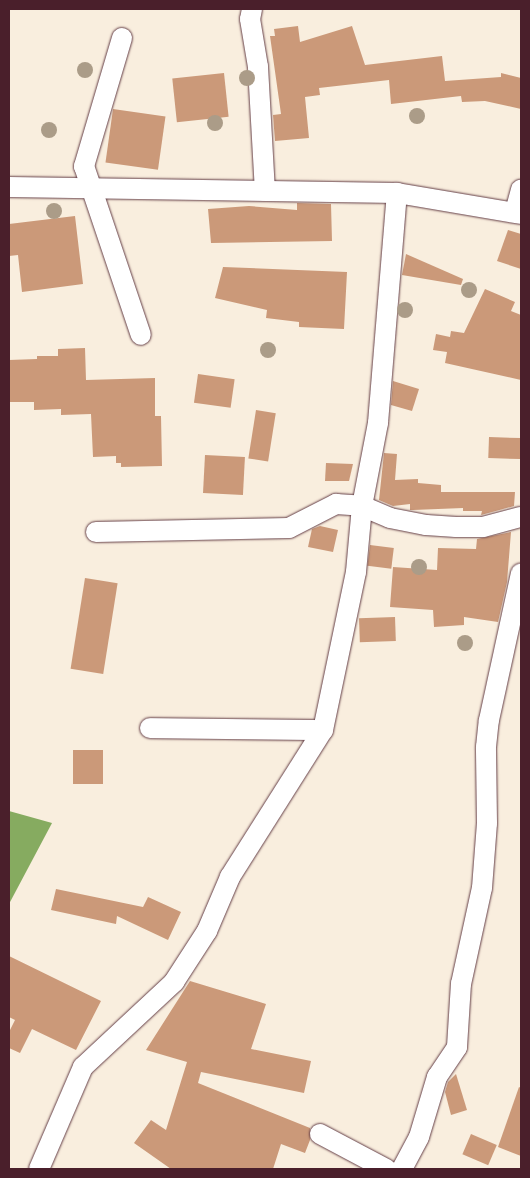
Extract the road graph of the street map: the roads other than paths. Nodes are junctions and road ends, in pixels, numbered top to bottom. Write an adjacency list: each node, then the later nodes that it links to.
1 (252, 9): 6 (street)
2 (122, 38): 4 (street)
3 (9, 187): 4 (street)
4 (93, 189): 6 (street); 9 (street)
5 (521, 190): 8 (street)
6 (265, 191): 7 (street)
7 (396, 193): 8 (street); 10 (street)
8 (518, 213)
9 (141, 335)
10 (362, 506): 11 (street); 12 (street); 15 (street)
11 (521, 517)
12 (96, 532)
13 (521, 573): 19 (street)
14 (150, 728): 15 (street)
15 (323, 730): 17 (street)
16 (320, 1134): 18 (street)
17 (39, 1169)
18 (386, 1169)
19 (402, 1169)

